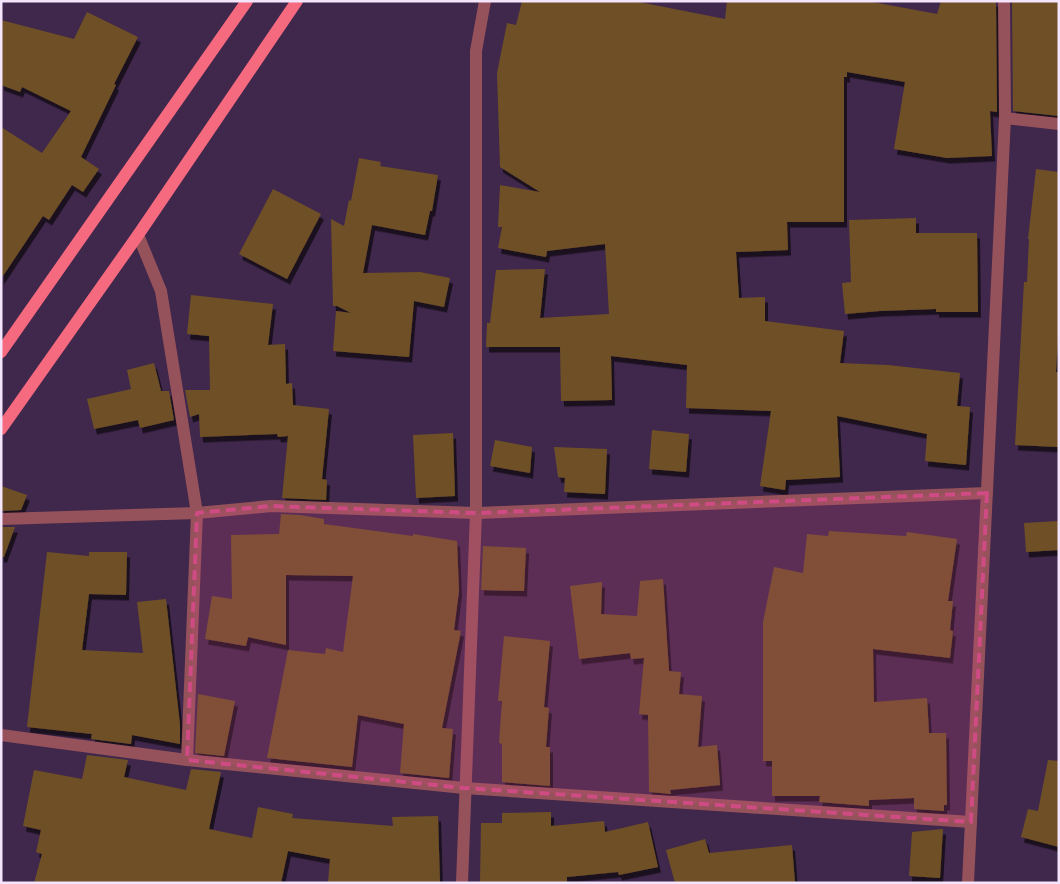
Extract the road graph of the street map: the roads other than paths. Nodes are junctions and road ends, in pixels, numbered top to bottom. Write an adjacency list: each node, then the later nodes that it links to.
1 (247, 1): 8 (main road)
2 (297, 1): 7 (main road)
3 (485, 1): 12 (street)
4 (1004, 1): 5 (street)
5 (1005, 118): 6 (street); 10 (street)
6 (1059, 124)
7 (138, 235): 9 (main road); 11 (street)
8 (1, 352)
9 (1, 429)
10 (987, 493): 12 (street); 17 (street)
11 (197, 513): 12 (street); 13 (street); 15 (street)
12 (476, 513): 16 (street)
13 (1, 519)
14 (1, 735): 15 (street)
15 (187, 760): 16 (street)
16 (464, 788): 17 (street); 18 (street)
17 (971, 822): 19 (street)
18 (462, 883)
19 (968, 883)

